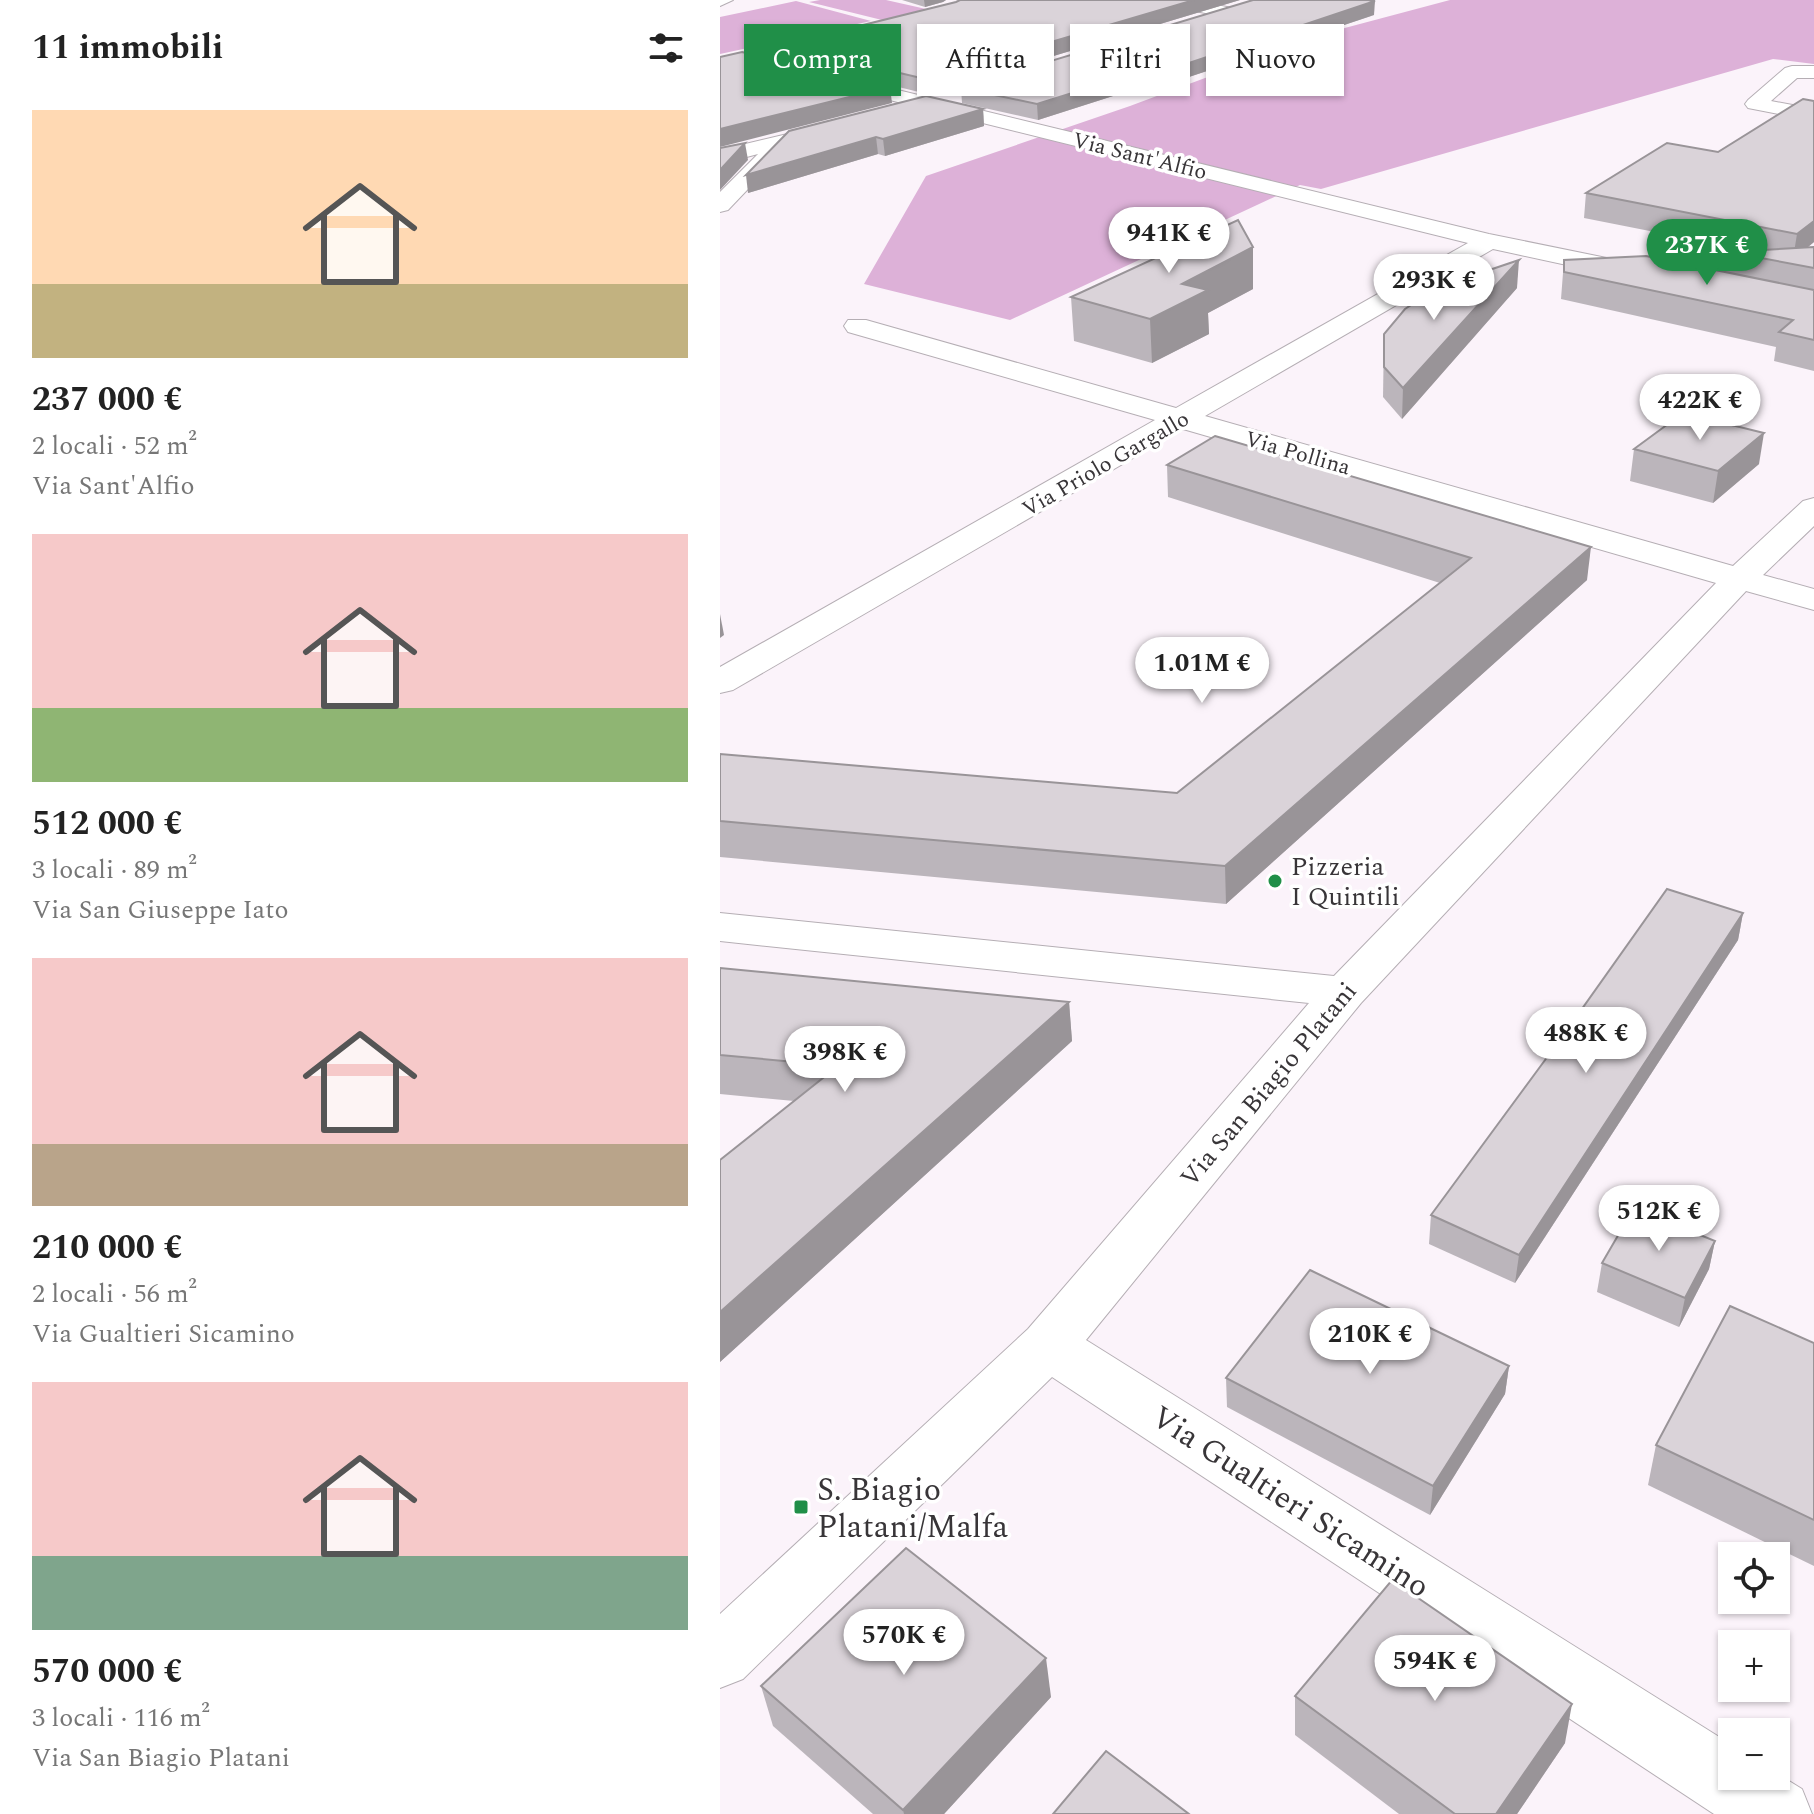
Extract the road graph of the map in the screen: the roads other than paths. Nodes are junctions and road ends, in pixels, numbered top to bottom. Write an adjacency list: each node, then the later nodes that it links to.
1 (1164, 0): 2 (street)
2 (1188, 24)
3 (744, 60): 4 (street)
4 (720, 65)
5 (1814, 72): 10 (street)
6 (900, 96): 8 (street, Via Sant'Alfio)
7 (952, 96): 8 (street)
8 (929, 103): 9 (street); 15 (street, Via Sant'Alfio)
9 (887, 115)
10 (1814, 115)
11 (859, 122): 12 (street)
12 (781, 143): 13 (street); 14 (street)
13 (720, 157)
14 (720, 205)
15 (1489, 241): 16 (street, Via Sant'Alfio); 18 (street, Via Priolo Gargallo)
16 (1659, 276)
17 (857, 326): 18 (street, Via Pollina)
18 (1182, 419): 20 (street, Via Pollina); 22 (street, Via Priolo Gargallo)
19 (1814, 508): 20 (street, Via San Biagio Platani)
20 (1740, 578): 21 (street, Via Pollina); 24 (street, Via San Biagio Platani)
21 (1814, 600)
22 (720, 682)
23 (720, 927): 24 (street)
24 (1345, 992): 25 (street, Via San Biagio Platani)
25 (1048, 1345): 26 (street, Via San Biagio Platani); 27 (street, Via Gualtieri Sicamino)
26 (720, 1657)
27 (1777, 1814)

